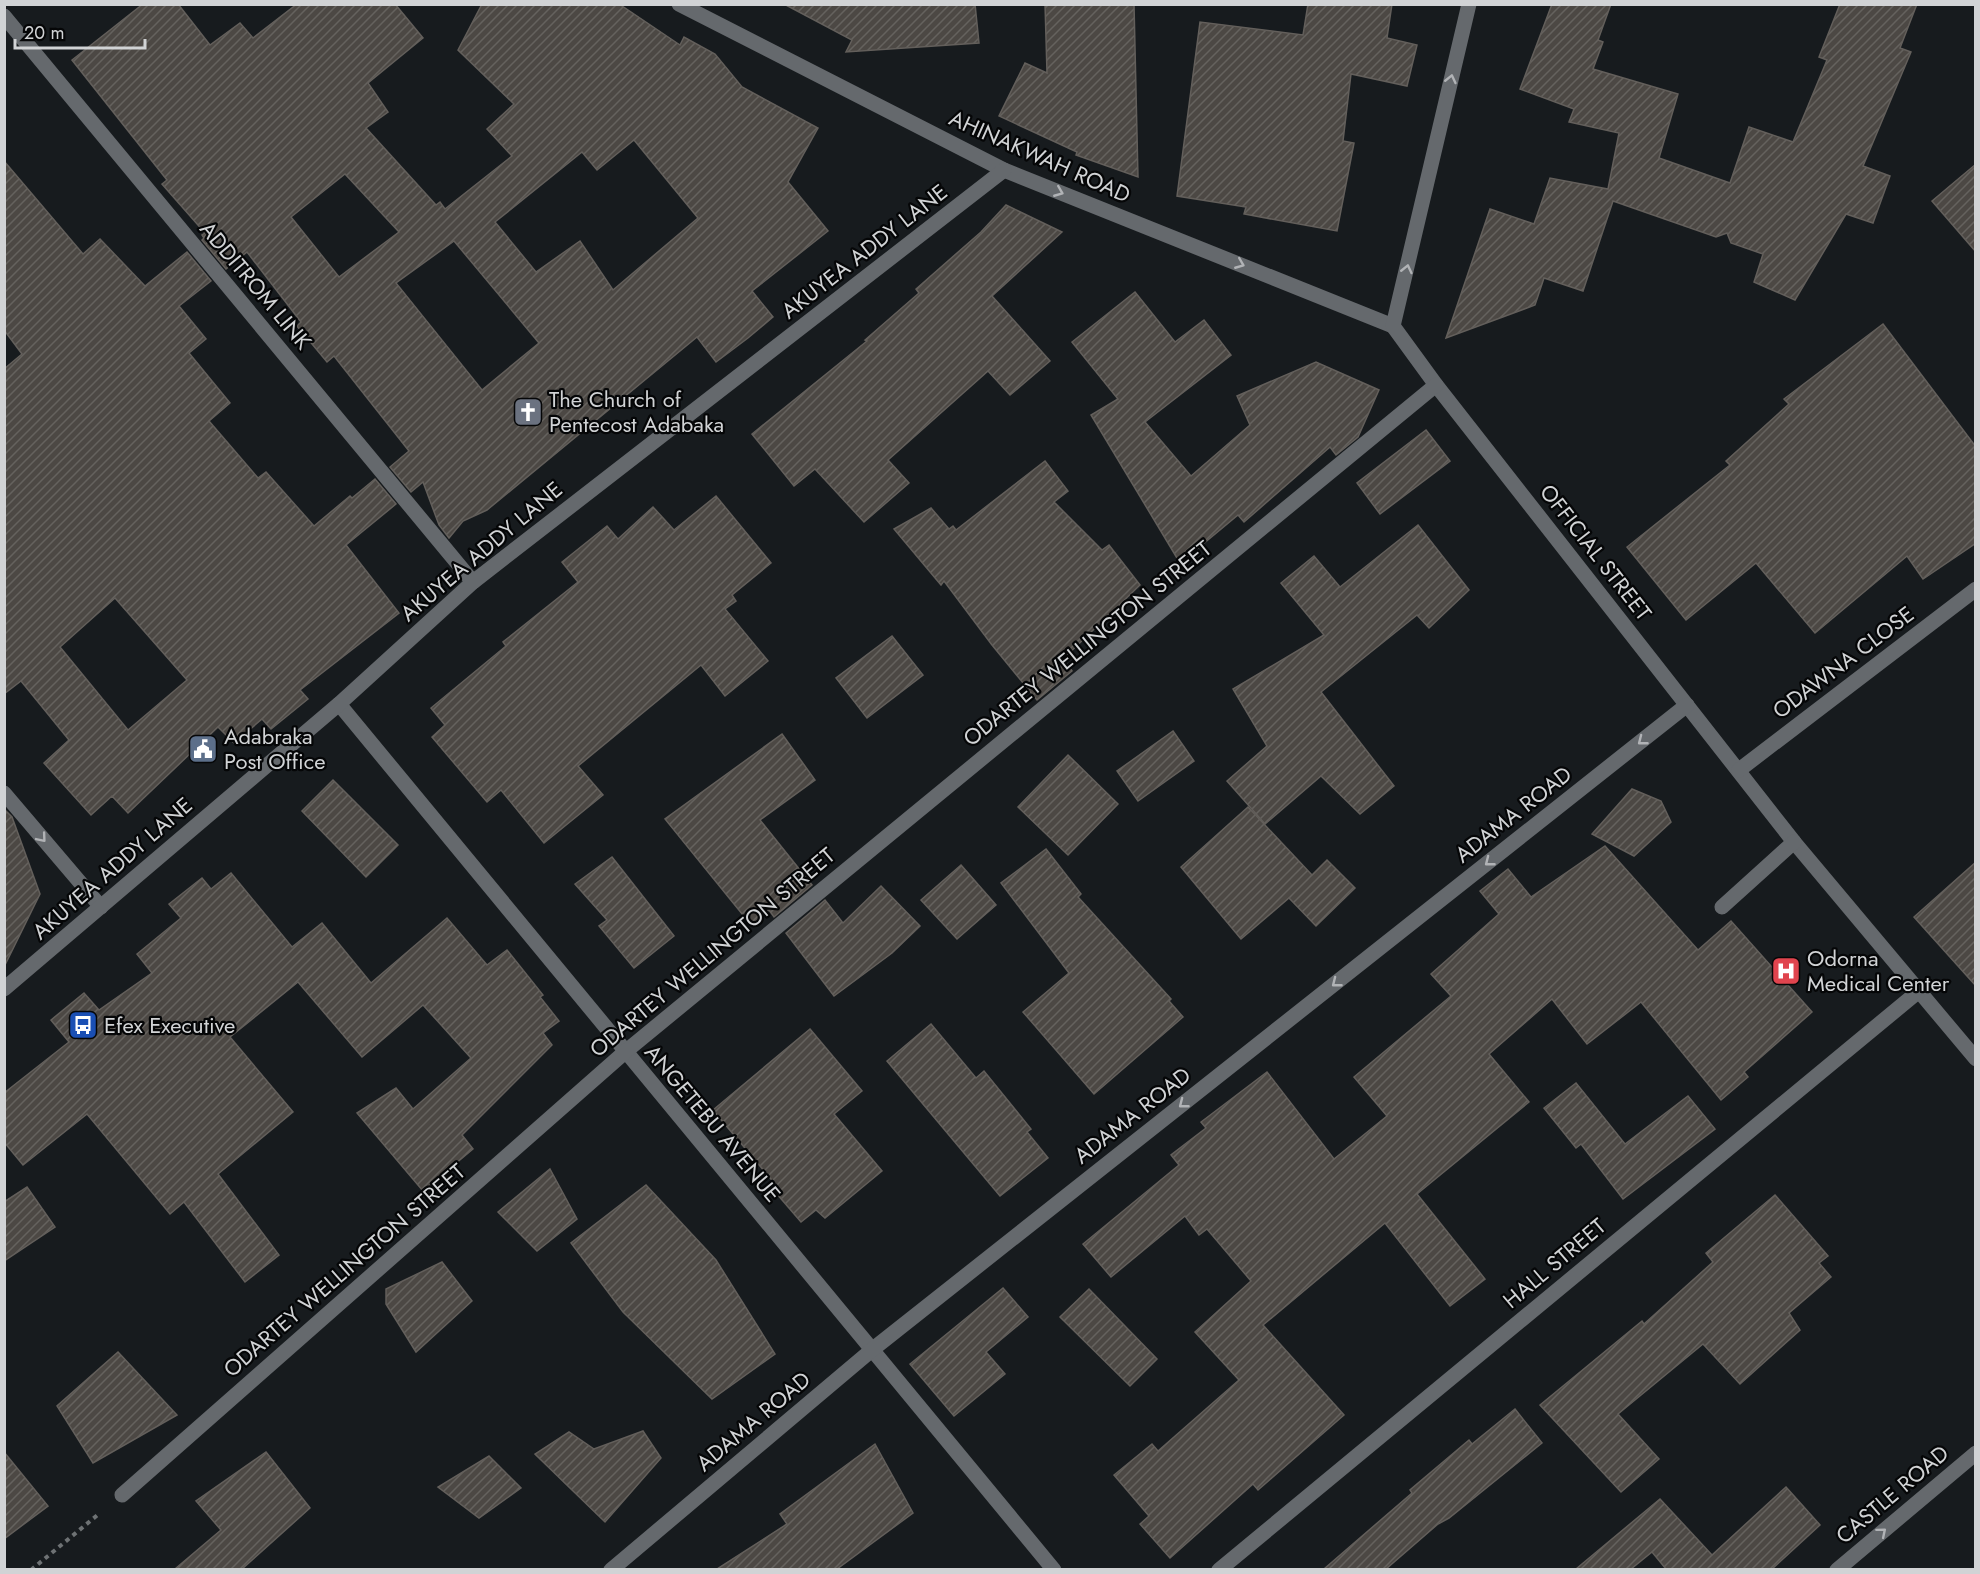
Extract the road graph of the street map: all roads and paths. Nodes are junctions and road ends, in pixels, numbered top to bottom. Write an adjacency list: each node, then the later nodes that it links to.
1 (679, 4): 4 (street, AHINAKWAH ROAD)
2 (1469, 4): 5 (street, one-way to 2)
3 (4, 16): 7 (street, ADDITROM LINK)
4 (1004, 170): 5 (street, AHINAKWAH ROAD, one-way to 5); 7 (street, AKUYEA ADDY LANE)
5 (1394, 326): 6 (street, OFFICIAL STREET)
6 (1437, 385): 10 (street, OFFICIAL STREET); 18 (street, ODARTEY WELLINGTON STREET)
7 (473, 582): 9 (street, AKUYEA ADDY LANE)
8 (1976, 589): 11 (street, ODAWNA CLOSE)
9 (339, 704): 14 (street, AKUYEA ADDY LANE); 18 (street, ANGETEBU AVENUE)
10 (1688, 705): 11 (street, OFFICIAL STREET); 20 (street, ADAMA ROAD, one-way to 20)
11 (1739, 770): 13 (street, OFFICIAL STREET)
12 (4, 793): 14 (street, one-way to 14)
13 (1794, 842): 15 (street); 17 (street, OFFICIAL STREET)
14 (101, 907): 16 (street, AKUYEA ADDY LANE)
15 (1722, 907)
16 (4, 989)
17 (1919, 991): 19 (street, OFFICIAL STREET); 26 (street, HALL STREET)
18 (625, 1052): 20 (street, ANGETEBU AVENUE); 22 (street, ODARTEY WELLINGTON STREET)
19 (1976, 1059)
20 (873, 1348): 24 (street, ADAMA ROAD); 25 (street, ANGETEBU AVENUE)
21 (1976, 1453): 27 (street, CASTLE ROAD, one-way to 21)
22 (122, 1495): 23 (path)
23 (31, 1569)
24 (610, 1569)
25 (1054, 1569)
26 (1219, 1569)
27 (1837, 1569)

